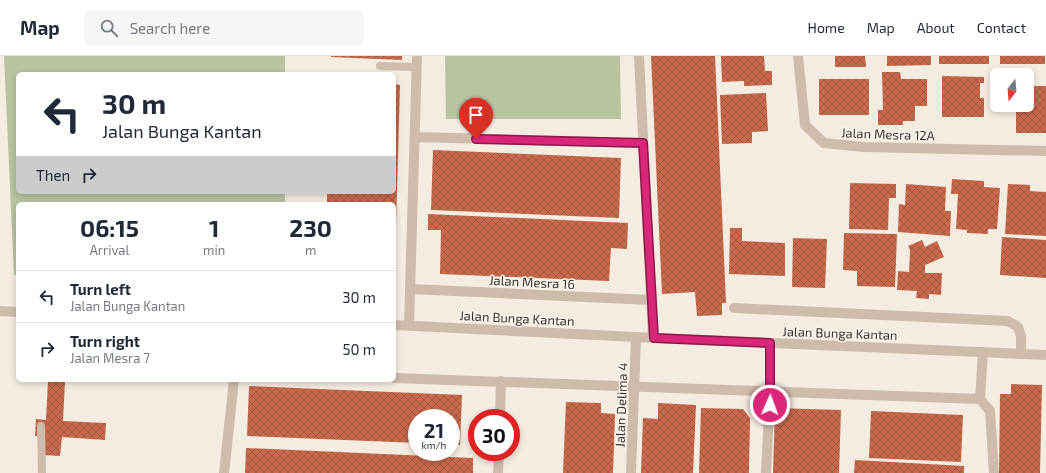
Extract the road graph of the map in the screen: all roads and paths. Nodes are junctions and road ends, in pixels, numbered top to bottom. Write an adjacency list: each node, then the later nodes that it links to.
1 (417, 56): 5 (street)
2 (639, 56): 7 (street)
3 (798, 56): 8 (street, Jalan Mesra 12A)
4 (380, 66): 5 (lane)
5 (417, 67): 6 (street)
6 (415, 137): 7 (street); 9 (street)
7 (643, 143): 10 (street)
8 (1046, 151)
9 (410, 289): 10 (street, Jalan Mesra 16); 15 (street)
10 (652, 300): 17 (street)
11 (734, 308): 20 (street)
12 (0, 311): 13 (street)
13 (16, 312)
14 (396, 325): 15 (street, Jalan Bunga Kantan)
15 (409, 325): 16 (street, Jalan Bunga Kantan)
16 (636, 337): 17 (street, Jalan Bunga Kantan); 25 (street, Jalan Delima 4)
17 (654, 338): 18 (street, Jalan Bunga Kantan)
18 (770, 343): 19 (street, Jalan Bunga Kantan); 26 (street)
19 (983, 352): 20 (street, Jalan Bunga Kantan); 27 (street)
20 (1021, 354): 21 (street, Jalan Bunga Kantan)
21 (1046, 355)
22 (396, 378): 23 (street)
23 (501, 381): 25 (street); 28 (street)
24 (234, 382): 32 (street)
25 (634, 386): 26 (street); 34 (street, Jalan Delima 4)
26 (770, 391): 27 (street); 35 (street)
27 (980, 399): 36 (street)
28 (500, 409)
29 (41, 426): 31 (lane)
30 (498, 461): 33 (street)
31 (42, 473)
32 (224, 473)
33 (498, 473)
34 (631, 473)
35 (766, 473)
36 (994, 473)

